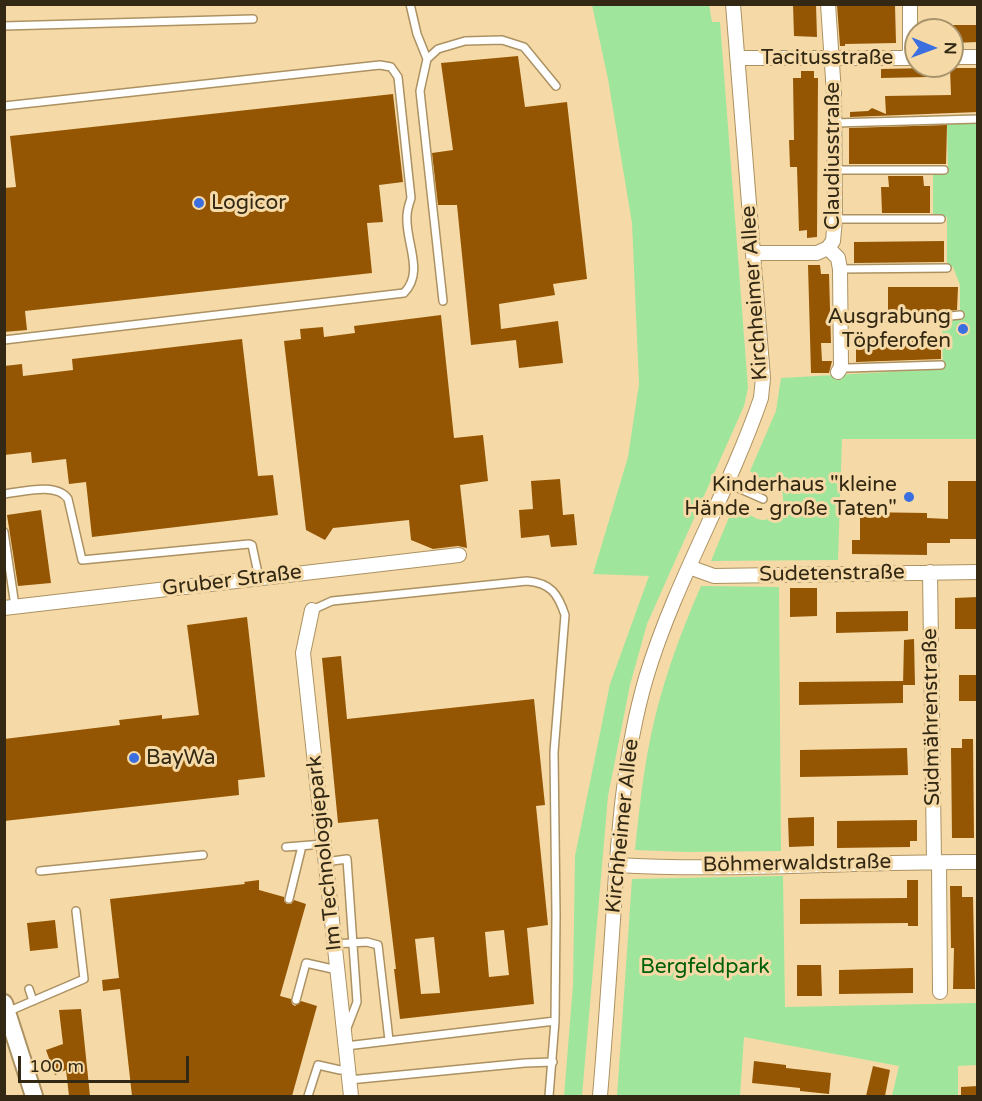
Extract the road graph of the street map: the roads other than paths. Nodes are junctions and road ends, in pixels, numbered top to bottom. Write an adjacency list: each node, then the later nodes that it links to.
1 (410, 4): 8 (lane)
2 (733, 4): 6 (street, Kirchheimer Allee)
3 (828, 4): 9 (street, Claudiusstraße)
4 (253, 19): 5 (lane)
5 (4, 26)
6 (738, 58): 9 (street, Tacitusstraße); 19 (street, Kirchheimer Allee)
7 (904, 58): 9 (street, Tacitusstraße)
8 (427, 59): 10 (lane); 22 (lane)
9 (833, 59): 13 (street, Claudiusstraße)
10 (556, 86)
11 (4, 106): 25 (lane)
12 (978, 119): 13 (lane)
13 (834, 123): 14 (street, Claudiusstraße)
14 (835, 170): 15 (lane); 16 (street, Claudiusstraße)
15 (944, 170)
16 (835, 219): 17 (lane); 18 (street, Claudiusstraße)
17 (941, 219)
18 (828, 248): 19 (street, Claudiusstraße); 21 (street)
19 (753, 253): 28 (street, Kirchheimer Allee)
20 (946, 268): 21 (lane)
21 (840, 269): 24 (street)
22 (443, 302)
23 (960, 315): 24 (lane)
24 (841, 318): 27 (street)
25 (4, 340)
26 (941, 365): 27 (lane)
27 (840, 369)
28 (725, 483): 30 (lane); 33 (street, Kirchheimer Allee)
29 (4, 494): 36 (lane)
30 (763, 499)
31 (4, 532): 37 (lane)
32 (459, 555): 36 (street, Gruber Straße)
33 (688, 567): 34 (street, Sudetenstraße); 46 (street, Kirchheimer Allee)
34 (930, 572): 35 (street, Sudetenstraße); 44 (street, Südmährenstraße)
35 (978, 572)
36 (260, 578): 37 (street, Gruber Straße)
37 (10, 607)
38 (312, 610): 39 (street, Im Technologiepark); 58 (lane)
39 (324, 844): 40 (lane); 43 (street, Im Technologiepark)
40 (302, 846): 41 (lane); 48 (lane)
41 (286, 847)
42 (203, 855): 47 (lane)
43 (325, 862): 50 (lane); 51 (street, Im Technologiepark)
44 (937, 862): 45 (street, Böhmerwaldstraße); 46 (street, Böhmerwaldstraße); 54 (street, Südmährenstraße)
45 (978, 862)
46 (616, 865): 67 (street, Kirchheimer Allee)
47 (40, 871)
48 (289, 899)
49 (76, 911): 56 (lane)
50 (353, 942): 51 (lane); 59 (lane); 60 (lane)
51 (334, 944): 52 (street, Im Technologiepark)
52 (337, 970): 55 (lane); 59 (street, Im Technologiepark)
53 (29, 989): 56 (lane)
54 (940, 992)
55 (296, 1000)
56 (33, 1001): 57 (lane)
57 (6, 1008): 63 (street)
58 (555, 1021): 60 (lane); 61 (lane)
59 (345, 1040): 60 (lane); 62 (street, Im Technologiepark)
60 (389, 1040)
61 (553, 1062): 62 (lane); 66 (lane)
62 (349, 1075): 64 (lane); 65 (street, Im Technologiepark)
63 (34, 1096)
64 (308, 1096)
65 (351, 1096)
66 (549, 1096)
67 (600, 1096)

